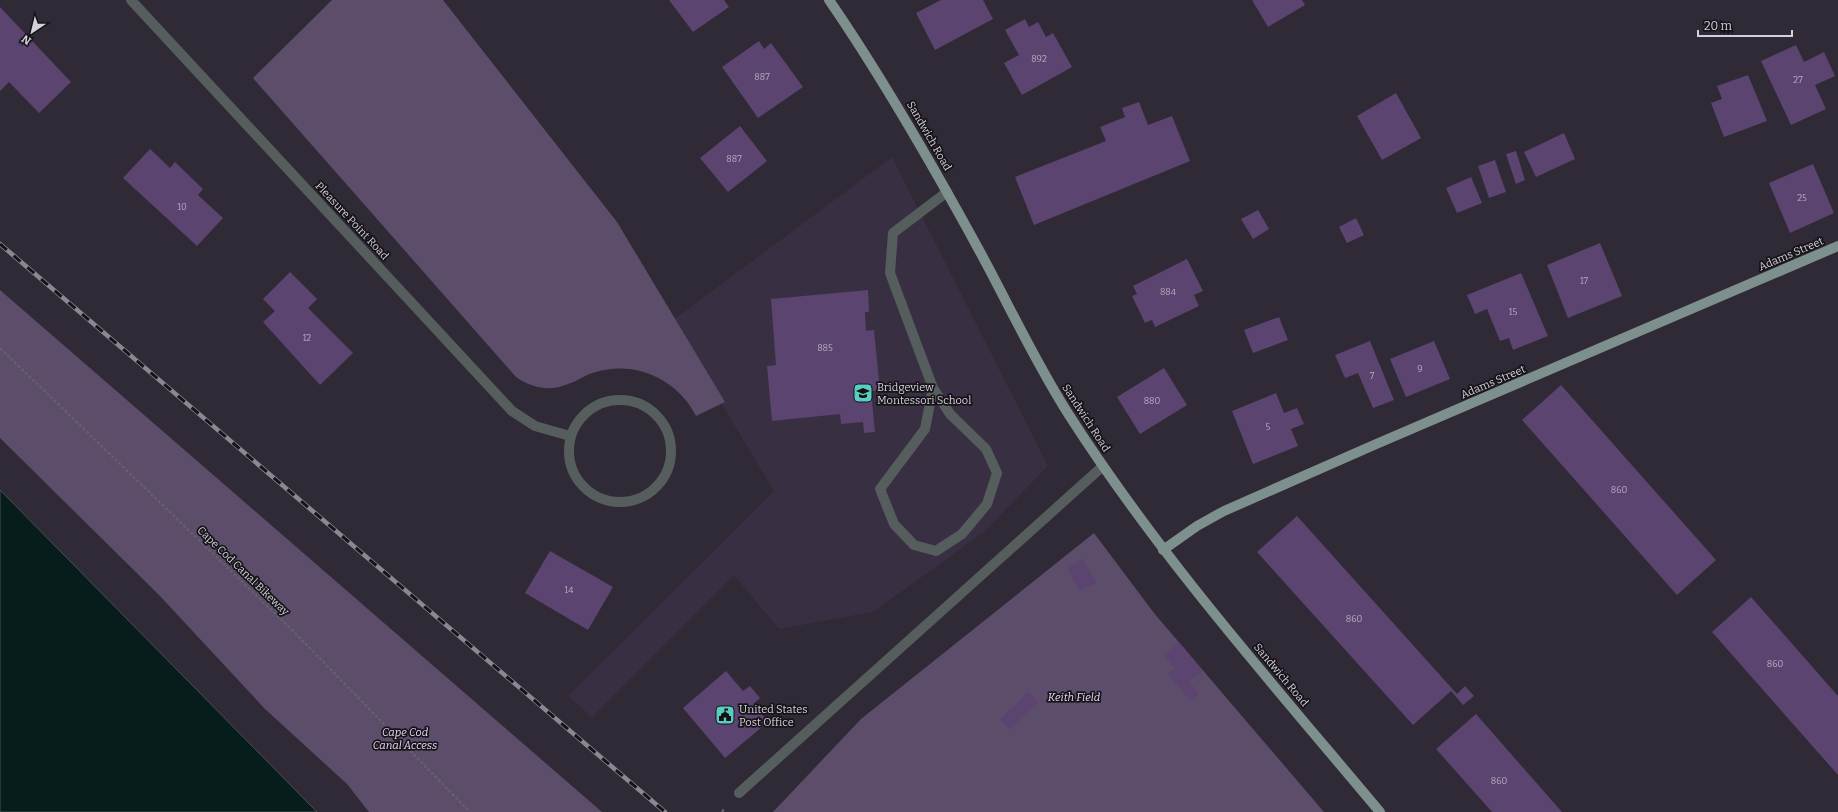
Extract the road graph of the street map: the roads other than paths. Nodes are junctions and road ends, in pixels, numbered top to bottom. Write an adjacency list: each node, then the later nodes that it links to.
1 (131, 0): 6 (street, Pleasure Point Road)
2 (829, 0): 3 (main road, Sandwich Road)
3 (947, 192): 5 (street); 7 (main road, Sandwich Road)
4 (1838, 246): 8 (main road, Adams Street)
5 (933, 388): 5 (street)
6 (570, 436): 6 (street)
7 (1103, 466): 8 (main road, Sandwich Road); 9 (street)
8 (1163, 550): 10 (main road, Sandwich Road)
9 (739, 793)
10 (1380, 812)

